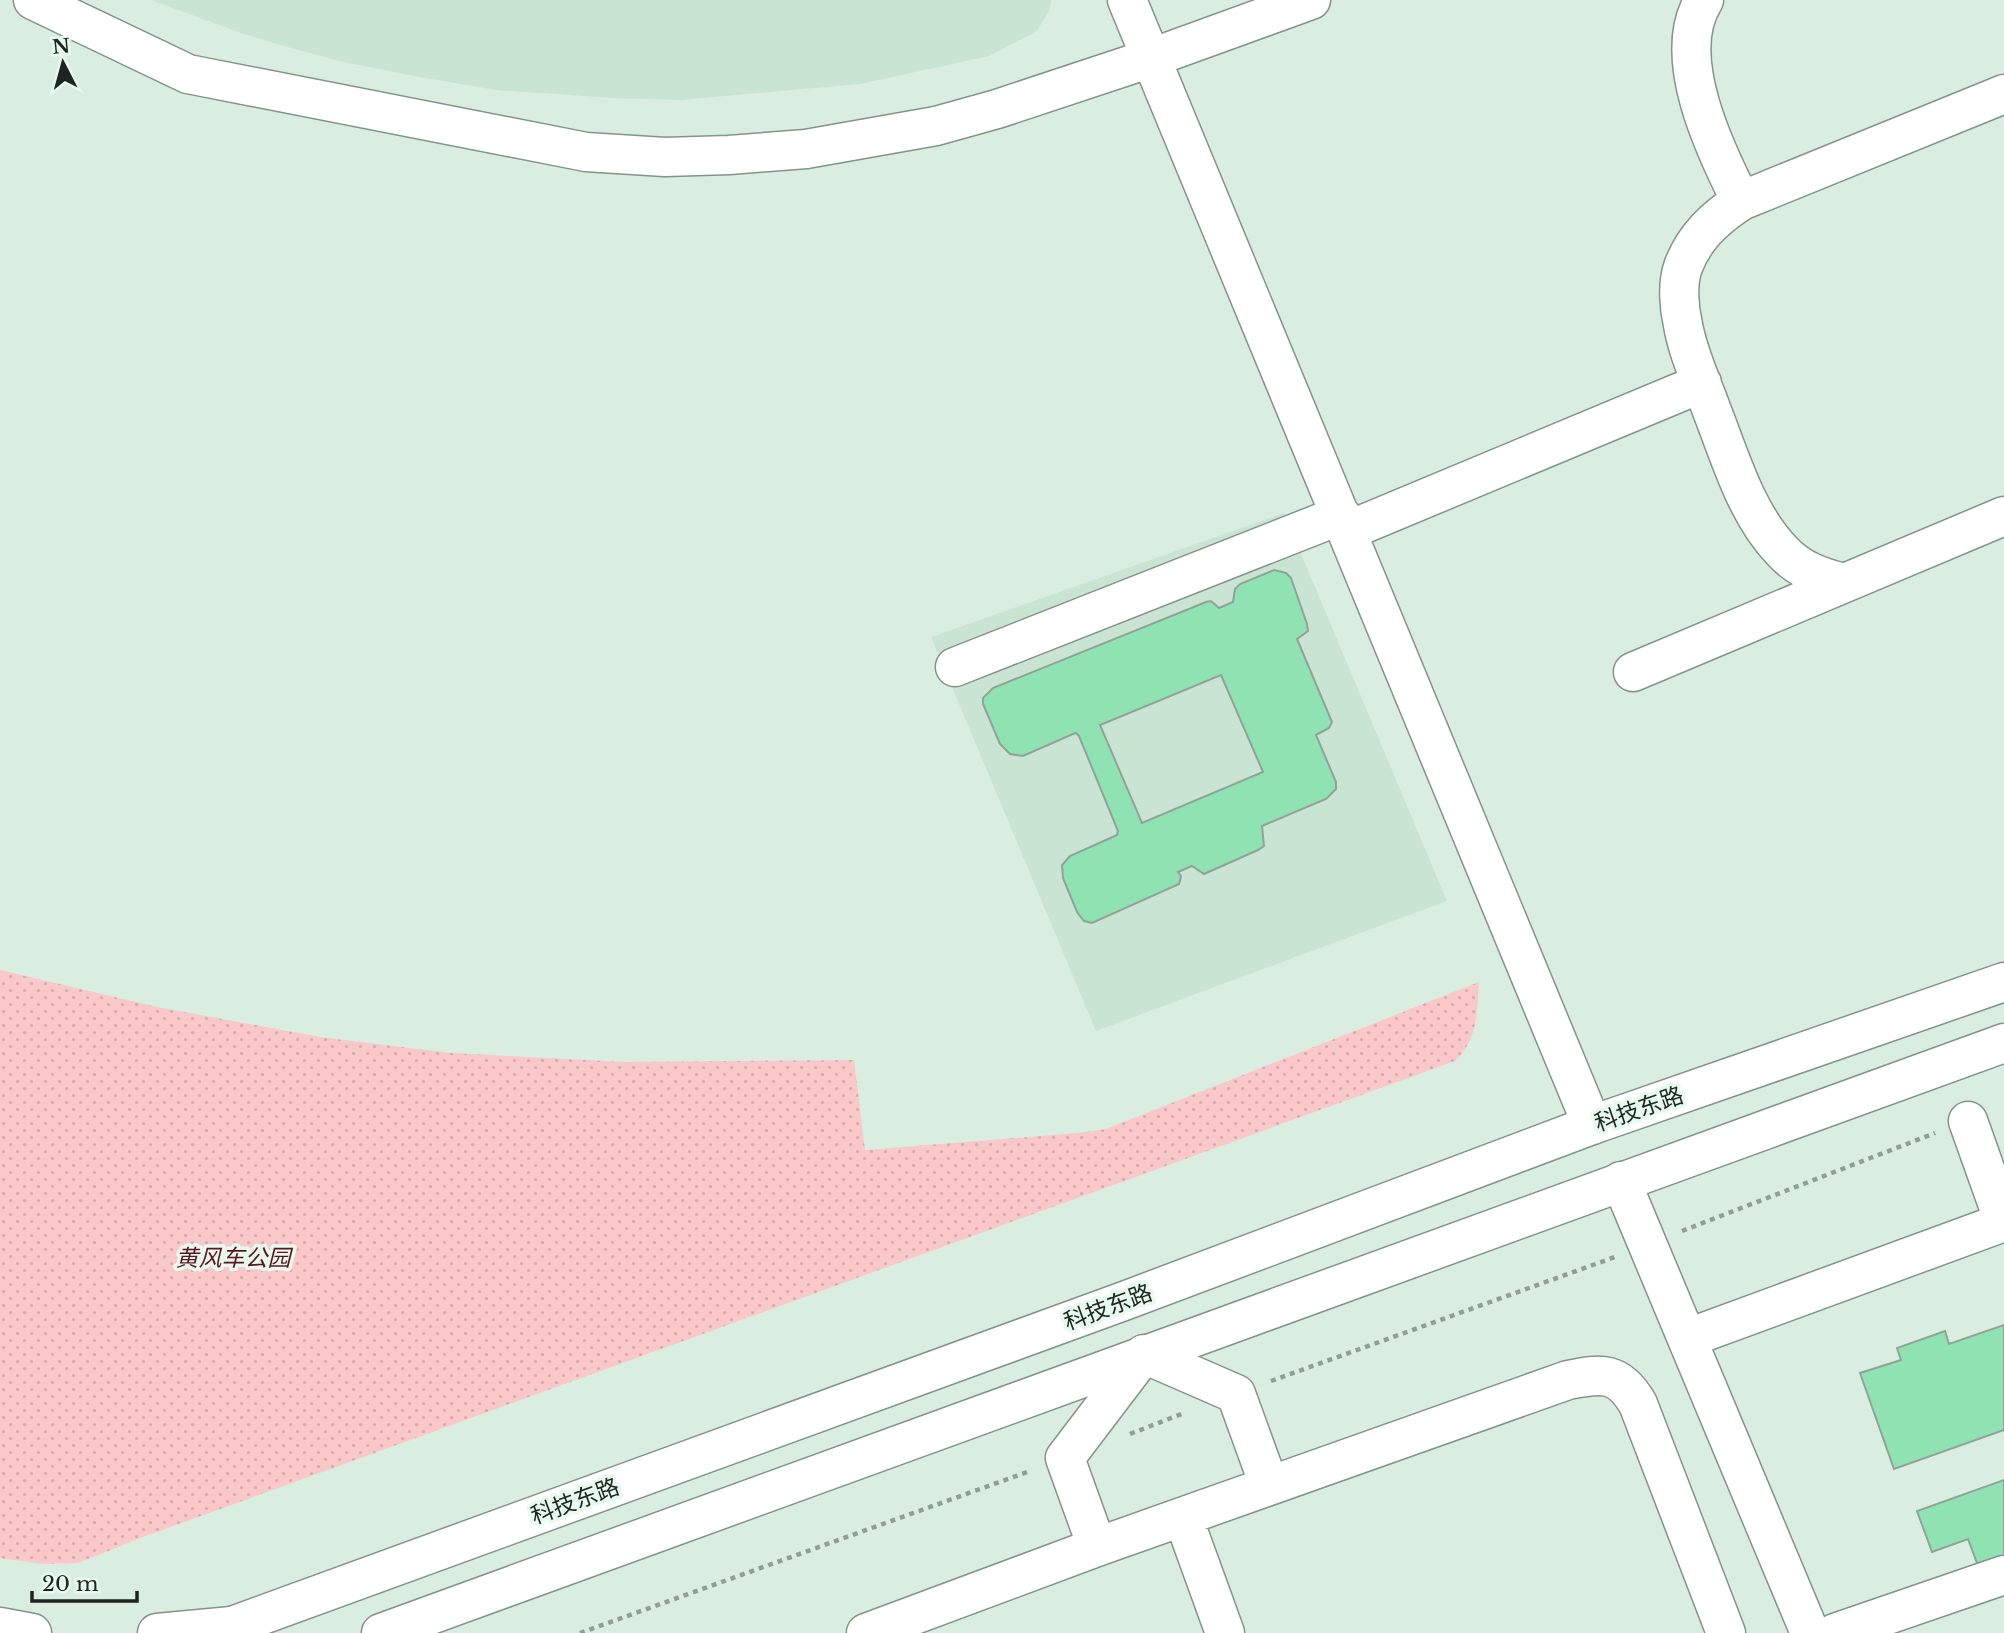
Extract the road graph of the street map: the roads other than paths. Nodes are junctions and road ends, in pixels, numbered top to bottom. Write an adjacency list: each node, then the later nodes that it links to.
1 (33, 0): 5 (main road)
2 (1127, 0): 5 (main road)
3 (1311, 0): 5 (main road)
4 (1704, 0): 7 (main road)
5 (1151, 58): 10 (main road)
6 (2004, 94): 7 (main road)
7 (1741, 201): 8 (main road)
8 (1702, 383): 10 (main road); 11 (main road)
9 (2004, 516): 11 (main road)
10 (1344, 523): 12 (main road); 17 (main road)
11 (1844, 583): 13 (main road)
12 (955, 667)
13 (1633, 672)
14 (2004, 982): 17 (main road, 科技东路)
15 (2004, 1042): 18 (main road)
16 (1968, 1121): 19 (main road)
17 (1592, 1125): 20 (main road, 科技东路)
18 (1621, 1181): 21 (main road); 22 (main road)
19 (2004, 1222): 21 (main road)
20 (1124, 1301): 22 (main road); 28 (main road, 科技东路)
21 (1688, 1338): 35 (main road)
22 (1144, 1354): 23 (main road); 25 (main road); 31 (main road)
23 (1269, 1485): 24 (main road); 34 (main road)
24 (1183, 1517): 25 (main road); 33 (main road)
25 (1097, 1547): 32 (main road)
26 (2004, 1575): 36 (main road)
27 (0, 1627): 29 (main road)
28 (222, 1630): 30 (main road, 科技东路)
29 (33, 1633)
30 (157, 1633)
31 (381, 1633)
32 (866, 1633)
33 (1225, 1633)
34 (1726, 1633)
35 (1811, 1633)
36 (1835, 1633)

